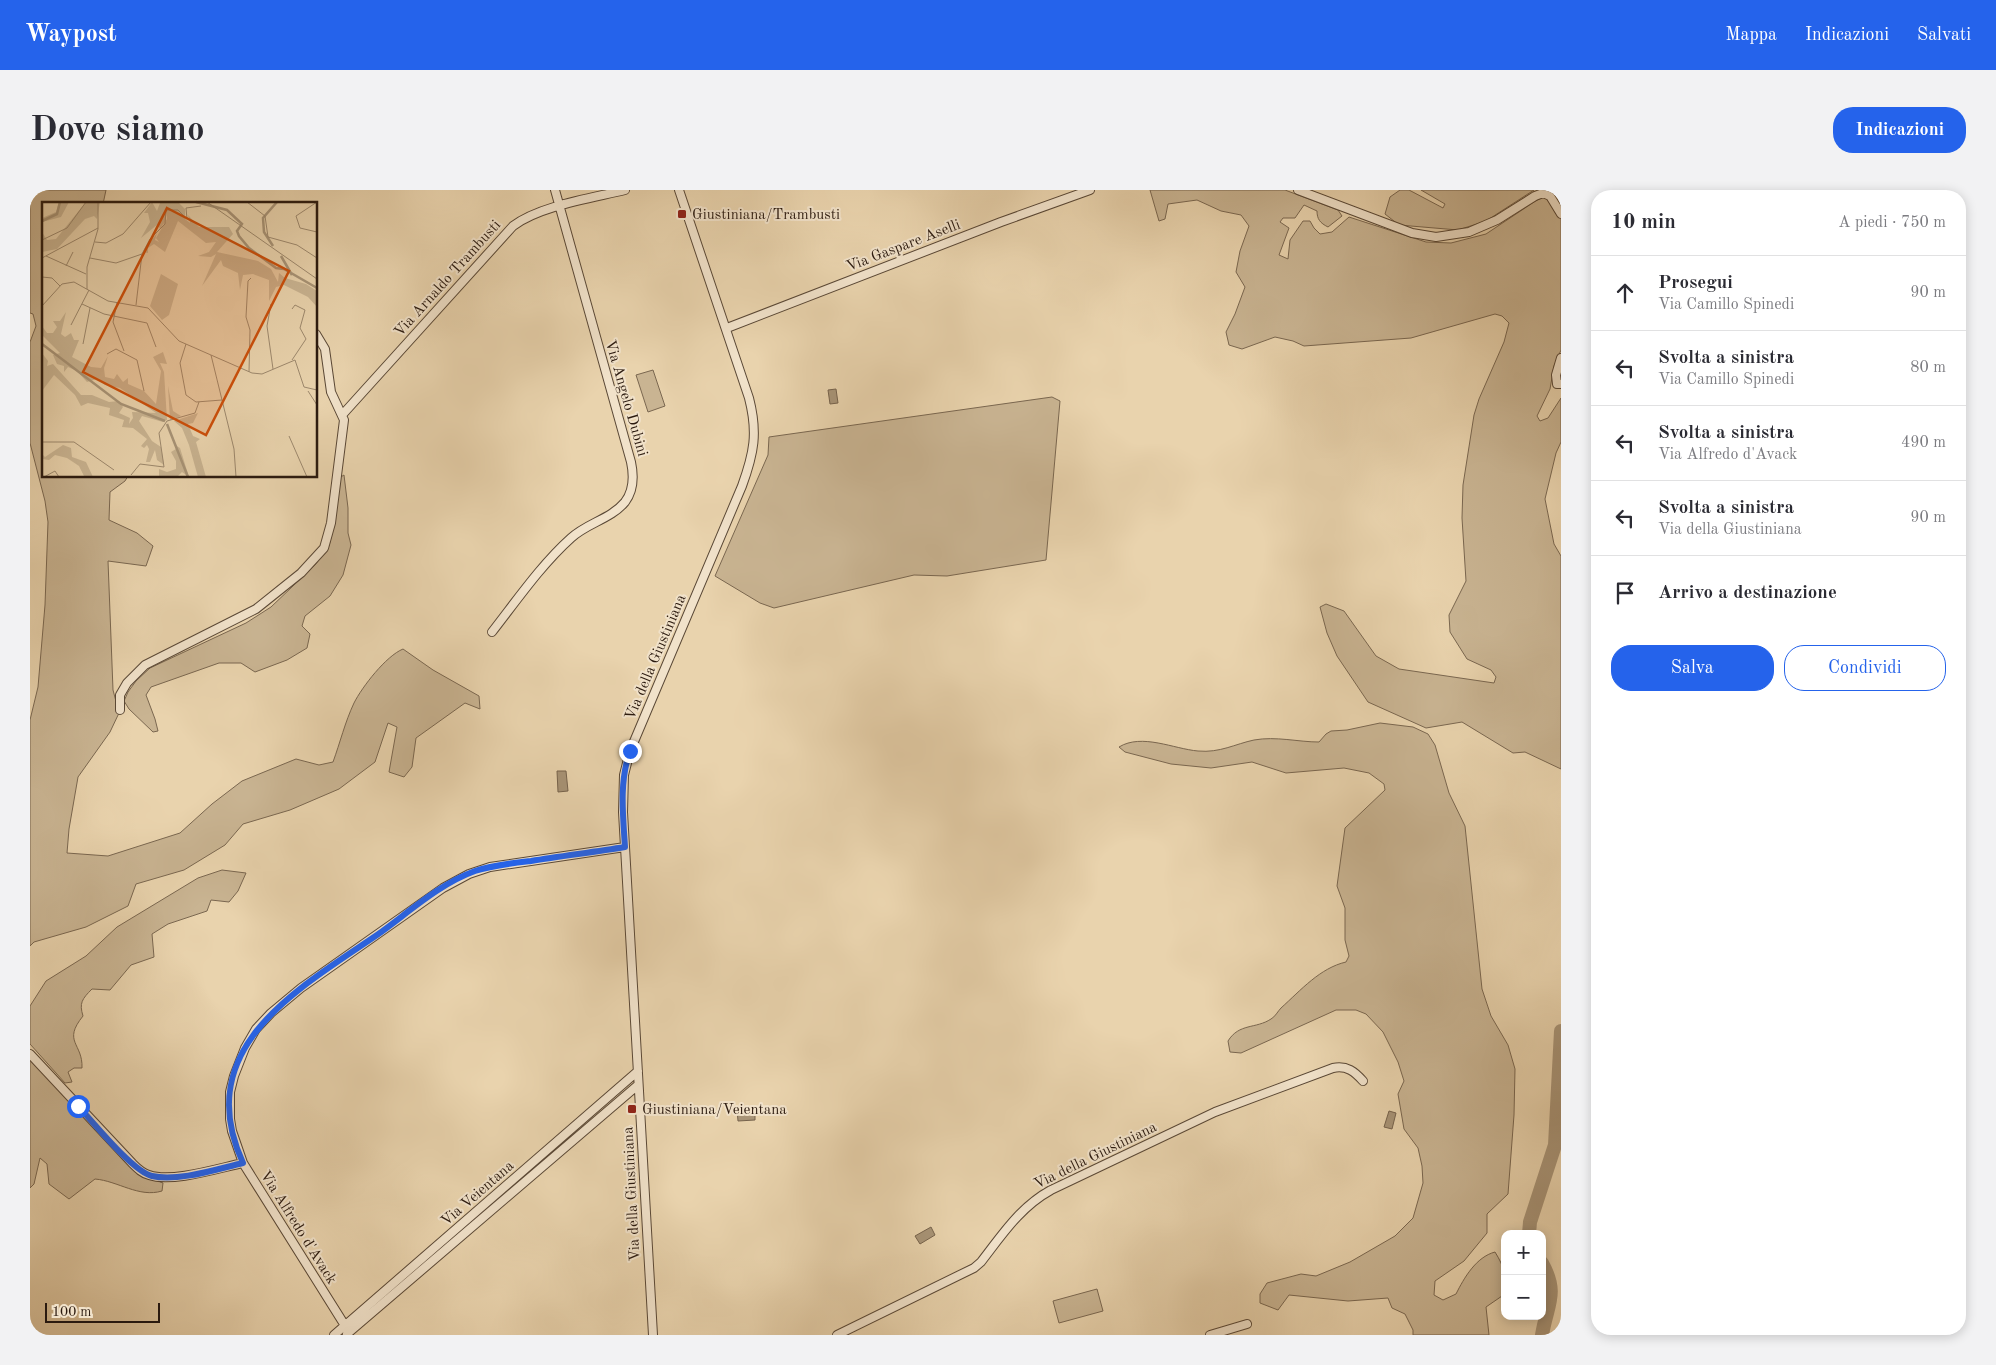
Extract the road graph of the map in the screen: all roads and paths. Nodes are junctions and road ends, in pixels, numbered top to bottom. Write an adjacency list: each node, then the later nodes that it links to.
1 (555, 190): 6 (street, Via Angelo Dubini)
2 (625, 190): 6 (street, Via Arnaldo Trambusti)
3 (679, 190): 8 (street, Via della Giustiniana)
4 (1090, 190): 8 (street, Via Gaspare Aselli)
5 (1298, 190): 7 (street)
6 (559, 207): 12 (street, Via Arnaldo Trambusti); 13 (street, Via Angelo Dubini)
7 (1561, 214)
8 (727, 328): 15 (street, Via della Giustiniana)
9 (318, 337): 12 (street)
10 (1561, 358): 11 (street)
11 (1561, 384)
12 (343, 414): 14 (street)
13 (492, 632)
14 (120, 710)
15 (625, 847): 17 (street, Via della Giustiniana); 20 (street, Via Alfredo d'Avack)
16 (30, 1054): 20 (street)
17 (638, 1071): 19 (street, Via della Giustiniana); 22 (street, Via Veientana)
18 (1363, 1082): 25 (street, Via della Giustiniana)
19 (638, 1085): 22 (street, Via Veientana); 24 (street, Via della Giustiniana)
20 (243, 1163): 22 (street, Via Alfredo d'Avack)
21 (1247, 1324): 26 (street)
22 (346, 1331): 23 (street, Via Veientana)
23 (334, 1335)
24 (653, 1335)
25 (837, 1335)
26 (1210, 1335)

